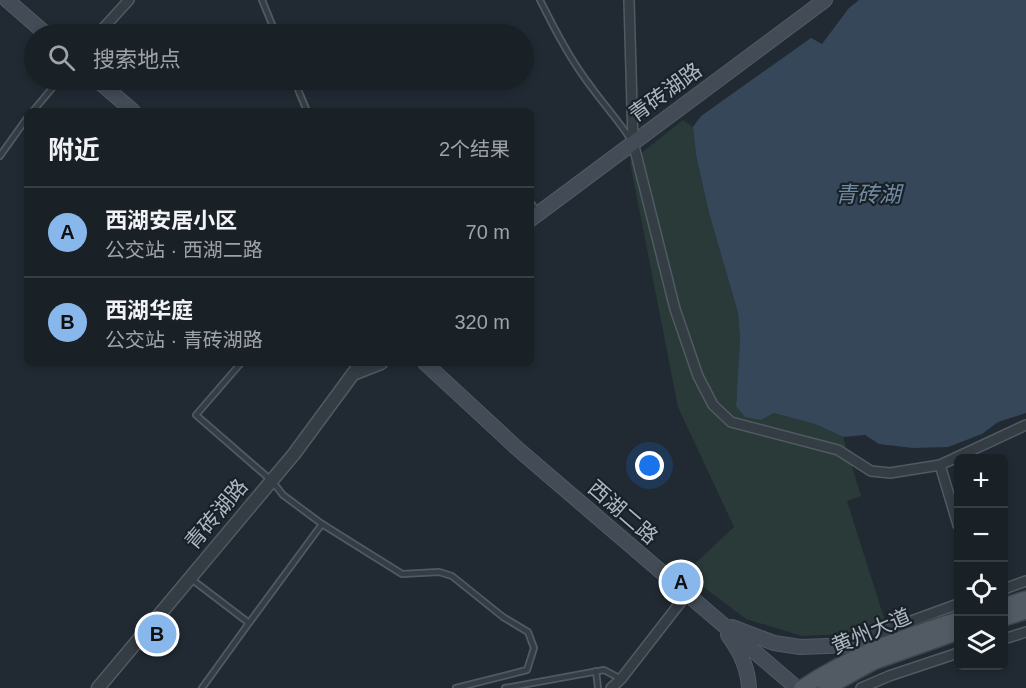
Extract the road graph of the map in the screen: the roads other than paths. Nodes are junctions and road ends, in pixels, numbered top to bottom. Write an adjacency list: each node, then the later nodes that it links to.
1 (7, 0): 7 (main road)
2 (129, 0): 8 (street)
3 (262, 0): 9 (lane)
4 (540, 0): 17 (lane)
5 (629, 0): 17 (street)
6 (825, 0): 17 (main road, 青砖湖路)
7 (35, 24)
8 (107, 24)
9 (272, 24)
10 (51, 90): 13 (lane)
11 (109, 90): 14 (main road)
12 (298, 90): 15 (lane)
13 (36, 108)
14 (130, 108)
15 (306, 108)
16 (24, 122): 18 (lane)
17 (633, 142): 19 (main road, 青砖湖路); 24 (street)
18 (0, 156)
19 (534, 211)
20 (238, 366): 25 (lane)
21 (429, 366): 31 (main road, 西湖二路)
22 (353, 369): 25 (street, 青砖湖路)
23 (1026, 425): 24 (street)
24 (940, 465): 26 (street)
25 (272, 481): 27 (lane); 28 (street, 青砖湖路)
26 (954, 512)
27 (322, 524): 38 (lane); 51 (lane)
28 (190, 578): 38 (lane); 49 (street, 青砖湖路)
29 (1026, 581): 30 (street)
30 (1008, 588)
31 (687, 594): 39 (main road, 西湖二路); 47 (street)
32 (1026, 599): 34 (main road)
33 (954, 605): 44 (street)
34 (1008, 605)
35 (1026, 611): 36 (main road)
36 (1008, 617)
37 (954, 621): 43 (main road, 黄州大道)
38 (249, 623): 50 (lane)
39 (721, 623): 44 (main road); 55 (main road); 56 (main road, 西湖二路)
40 (1026, 632): 42 (street)
41 (954, 633): 58 (main road, 黄州大道)
42 (1008, 638)
43 (883, 644): 44 (main road); 57 (main road, 黄州大道)
44 (844, 646)
45 (954, 654): 59 (street)
46 (596, 671): 47 (lane); 48 (lane); 53 (lane)
47 (621, 679): 54 (street)
48 (529, 686): 52 (lane)
49 (98, 688)
50 (202, 688)
51 (456, 688)
52 (505, 688)
53 (598, 688)
54 (611, 688)
55 (749, 688)
56 (796, 688)
57 (802, 688)
58 (826, 688)
59 (861, 688)

